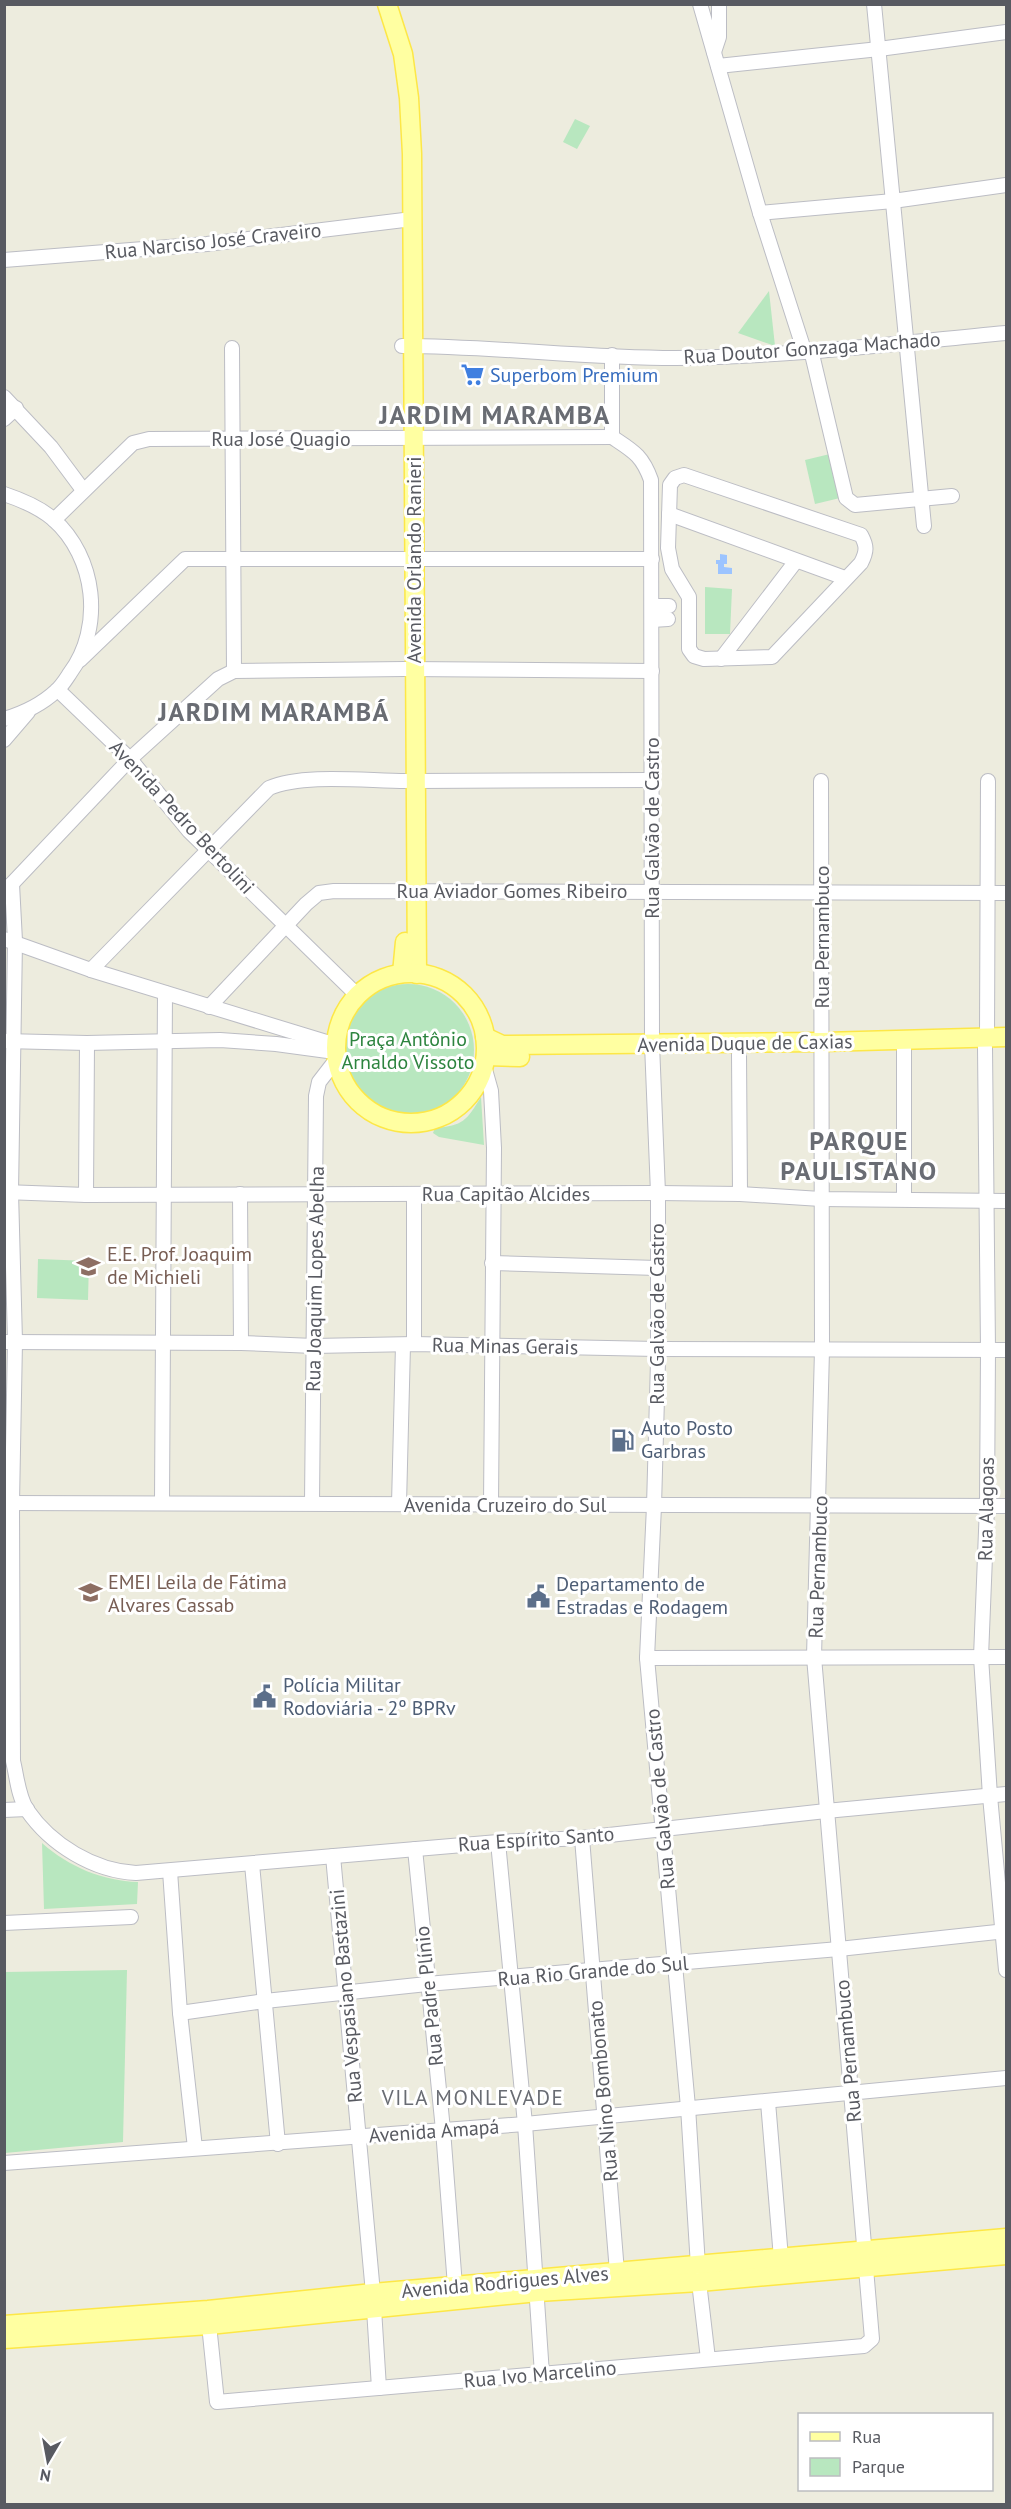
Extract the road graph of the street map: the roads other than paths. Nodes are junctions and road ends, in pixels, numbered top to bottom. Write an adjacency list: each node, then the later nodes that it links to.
1 (378, 4): 13 (main road, Avenida Orlando Ranieri)
2 (387, 4): 13 (main road, Avenida Orlando Ranieri)
3 (700, 4): 8 (street)
4 (719, 4): 8 (street)
5 (874, 4): 7 (street)
6 (1006, 32): 7 (street)
7 (879, 49): 9 (street); 11 (street)
8 (714, 52): 9 (street)
9 (718, 66): 12 (street)
10 (1006, 185): 11 (street)
11 (893, 201): 12 (street); 16 (street)
12 (760, 213): 19 (street)
13 (409, 221): 14 (street, Rua Narciso José Craveiro); 17 (main road, Avenida Orlando Ranieri)
14 (7, 259)
15 (1006, 333): 16 (street, Rua Doutor Gonzaga Machado)
16 (908, 342): 19 (street, Rua Doutor Gonzaga Machado); 30 (street)
17 (408, 346): 20 (street, Rua Doutor Gonzaga Machado); 26 (main road, Avenida Orlando Ranieri)
18 (232, 348): 25 (street)
19 (808, 350): 20 (street, Rua Doutor Gonzaga Machado); 30 (street)
20 (612, 355): 24 (street)
21 (4, 397): 22 (street)
22 (16, 408): 23 (street); 27 (street)
23 (4, 419)
24 (612, 437): 26 (street, Rua José Quagio); 36 (street, Rua Galvão de Castro)
25 (234, 439): 26 (street, Rua José Quagio); 27 (street, Rua José Quagio); 34 (street)
26 (409, 439): 35 (main road, Avenida Orlando Ranieri)
27 (83, 490): 32 (street, Rua José Quagio)
28 (4, 494): 32 (street)
29 (952, 496): 30 (street)
30 (921, 498): 33 (street)
31 (669, 514): 37 (street); 38 (street); 40 (street)
32 (54, 520): 42 (street)
33 (924, 526)
34 (234, 559): 35 (street); 42 (street); 44 (street)
35 (411, 559): 36 (street); 43 (main road, Avenida Orlando Ranieri)
36 (652, 559): 39 (street, Rua Galvão de Castro)
37 (796, 561): 38 (street); 41 (street)
38 (845, 578): 41 (street)
39 (652, 613): 40 (street); 45 (street, Rua Galvão de Castro)
40 (679, 614): 41 (street)
41 (721, 658)
42 (80, 660): 46 (street)
43 (410, 670): 44 (street); 45 (street); 52 (main road, Avenida Orlando Ranieri)
44 (234, 671): 50 (street)
45 (652, 671): 51 (street, Rua Galvão de Castro)
46 (58, 690): 47 (street); 50 (street, Avenida Pedro Bertolini)
47 (28, 711): 48 (street); 49 (street)
48 (4, 719)
49 (4, 740)
50 (130, 759): 55 (street, Avenida Pedro Bertolini); 56 (street)
51 (652, 780): 52 (street); 58 (street, Rua Galvão de Castro)
52 (411, 781): 55 (street); 57 (main road, Avenida Orlando Ranieri)
53 (988, 781): 60 (street, Rua Alagoas)
54 (821, 782): 59 (street, Rua Pernambuco)
55 (208, 850): 62 (street, Avenida Pedro Bertolini); 64 (street)
56 (8, 888): 63 (street)
57 (411, 891): 58 (street, Rua Aviador Gomes Ribeiro); 62 (street, Rua Aviador Gomes Ribeiro); 65 (main road, Avenida Orlando Ranieri)
58 (652, 891): 59 (street, Rua Aviador Gomes Ribeiro); 78 (street, Rua Galvão de Castro)
59 (822, 892): 60 (street, Rua Aviador Gomes Ribeiro); 76 (street, Rua Pernambuco)
60 (988, 893): 61 (street, Rua Aviador Gomes Ribeiro); 73 (street, Rua Alagoas)
61 (1006, 893)
62 (285, 926): 67 (street, Avenida Pedro Bertolini); 68 (street, Rua Aviador Gomes Ribeiro)
63 (10, 940): 64 (street); 71 (street)
64 (91, 970): 66 (street)
65 (410, 974): 67 (main road); 69 (main road)
66 (165, 993): 68 (street); 72 (street)
67 (357, 995): 79 (main road)
68 (208, 1007): 79 (street)
69 (485, 1036): 78 (main road, Avenida Duque de Caxias); 81 (main road)
70 (1006, 1037): 73 (main road, Avenida Duque de Caxias)
71 (9, 1041): 74 (street); 82 (street)
72 (164, 1042): 74 (street); 79 (street); 85 (street)
73 (986, 1042): 75 (main road, Avenida Duque de Caxias); 76 (main road, Avenida Duque de Caxias); 77 (main road, Avenida Duque de Caxias); 93 (street, Rua Alagoas)
74 (87, 1043): 90 (street)
75 (1006, 1047)
76 (823, 1048): 77 (main road, Avenida Duque de Caxias); 78 (main road, Avenida Duque de Caxias); 80 (main road, Avenida Duque de Caxias); 91 (street, Rua Pernambuco)
77 (904, 1048): 92 (street)
78 (652, 1050): 80 (main road, Avenida Duque de Caxias); 81 (main road, Avenida Duque de Caxias); 84 (street, Rua Galvão de Castro)
79 (335, 1052): 81 (main road); 87 (street, Rua Joaquim Lopes Abelha)
80 (739, 1054): 89 (street)
81 (485, 1061): 83 (street)
82 (8, 1192): 90 (street, Rua Capitão Alcides); 97 (street)
83 (493, 1193): 84 (street, Rua Capitão Alcides); 88 (street, Rua Capitão Alcides); 95 (street)
84 (657, 1193): 89 (street, Rua Capitão Alcides); 96 (street, Rua Galvão de Castro)
85 (164, 1194): 86 (street, Rua Capitão Alcides); 90 (street, Rua Capitão Alcides); 98 (street)
86 (240, 1194): 87 (street, Rua Capitão Alcides); 99 (street)
87 (316, 1194): 88 (street, Rua Capitão Alcides); 101 (street, Rua Joaquim Lopes Abelha)
88 (414, 1194): 100 (street)
89 (740, 1194): 91 (street, Rua Capitão Alcides)
90 (86, 1195)
91 (821, 1199): 92 (street, Rua Capitão Alcides); 104 (street, Rua Pernambuco)
92 (904, 1199): 93 (street, Rua Capitão Alcides)
93 (988, 1201): 94 (street, Rua Capitão Alcides); 105 (street, Rua Alagoas)
94 (1006, 1201)
95 (492, 1263): 96 (street); 102 (street)
96 (657, 1268): 103 (street, Rua Galvão de Castro)
97 (10, 1342): 98 (street, Rua Minas Gerais); 107 (street)
98 (163, 1343): 99 (street, Rua Minas Gerais); 108 (street)
99 (241, 1343): 101 (street, Rua Minas Gerais)
100 (408, 1345): 101 (street, Rua Minas Gerais); 102 (street, Rua Minas Gerais); 111 (street)
101 (314, 1346): 109 (street, Rua Joaquim Lopes Abelha)
102 (491, 1346): 103 (street, Rua Minas Gerais); 110 (street)
103 (657, 1349): 104 (street, Rua Minas Gerais); 112 (street, Rua Galvão de Castro)
104 (822, 1350): 105 (street, Rua Minas Gerais); 113 (street, Rua Pernambuco)
105 (988, 1350): 106 (street, Rua Minas Gerais); 114 (street, Rua Alagoas)
106 (1006, 1350)
107 (8, 1503): 108 (street, Avenida Cruzeiro do Sul); 116 (street)
108 (162, 1503): 109 (street, Avenida Cruzeiro do Sul)
109 (312, 1503): 111 (street, Avenida Cruzeiro do Sul)
110 (491, 1503): 111 (street, Avenida Cruzeiro do Sul); 112 (street, Avenida Cruzeiro do Sul)
111 (399, 1504)
112 (654, 1506): 113 (street, Avenida Cruzeiro do Sul); 120 (street, Rua Galvão de Castro)
113 (820, 1506): 114 (street, Avenida Cruzeiro do Sul); 117 (street, Rua Pernambuco)
114 (987, 1506): 115 (street, Avenida Cruzeiro do Sul); 118 (street, Rua Alagoas)
115 (1006, 1506)
116 (9, 1657): 123 (street)
117 (814, 1657): 118 (street); 120 (street); 125 (street, Rua Pernambuco)
118 (981, 1657): 119 (street); 122 (street, Rua Alagoas)
119 (1006, 1657)
120 (647, 1658): 126 (street, Rua Galvão de Castro)
121 (1006, 1794): 122 (street, Rua Espírito Santo)
122 (990, 1796): 125 (street, Rua Espírito Santo); 135 (street, Rua Alagoas)
123 (27, 1809): 124 (street); 132 (street, Rua Espírito Santo)
124 (4, 1810)
125 (826, 1811): 126 (street, Rua Espírito Santo); 136 (street, Rua Pernambuco)
126 (663, 1828): 127 (street, Rua Espírito Santo); 137 (street, Rua Galvão de Castro)
127 (582, 1838): 128 (street, Rua Espírito Santo); 138 (street, Rua Nino Bombonato)
128 (498, 1842): 129 (street, Rua Espírito Santo); 140 (street)
129 (415, 1849): 130 (street, Rua Espírito Santo); 141 (street, Rua Padre Plínio)
130 (333, 1856): 131 (street, Rua Espírito Santo); 142 (street, Rua Vespasiano Bastazini)
131 (252, 1864): 132 (street, Rua Espírito Santo); 143 (street)
132 (170, 1870): 144 (street)
133 (130, 1917): 134 (street)
134 (4, 1923)
135 (1004, 1931): 136 (street, Rua Rio Grande do Sul); 139 (street, Rua Alagoas)
136 (839, 1949): 137 (street, Rua Rio Grande do Sul); 146 (street, Rua Pernambuco)
137 (676, 1963): 138 (street, Rua Rio Grande do Sul); 148 (street, Rua Galvão de Castro)
138 (593, 1970): 140 (street, Rua Rio Grande do Sul); 149 (street, Rua Nino Bombonato)
139 (1006, 1970)
140 (512, 1978): 141 (street, Rua Rio Grande do Sul); 150 (street)
141 (428, 1984): 142 (street, Rua Rio Grande do Sul); 151 (street, Rua Padre Plínio)
142 (346, 1993): 143 (street, Rua Rio Grande do Sul); 152 (street, Rua Vespasiano Bastazini)
143 (265, 2001): 144 (street, Rua Rio Grande do Sul); 153 (street)
144 (180, 2013): 154 (street)
145 (1006, 2078): 146 (street, Avenida Amapá)
146 (852, 2093): 147 (street, Avenida Amapá); 159 (street, Rua Pernambuco)
147 (768, 2102): 148 (street, Avenida Amapá); 158 (street)
148 (688, 2107): 149 (street, Avenida Amapá); 161 (street, Rua Galvão de Castro)
149 (605, 2116): 150 (street, Avenida Amapá); 160 (street, Rua Nino Bombonato)
150 (525, 2124): 151 (street, Avenida Amapá); 163 (street)
151 (443, 2130): 152 (street, Avenida Amapá); 162 (street, Rua Padre Plínio)
152 (358, 2136): 153 (street, Avenida Amapá); 164 (street, Rua Vespasiano Bastazini)
153 (278, 2144): 154 (street, Avenida Amapá)
154 (195, 2148): 155 (street, Avenida Amapá)
155 (4, 2163)
156 (1006, 2238): 159 (main road, Avenida Rodrigues Alves)
157 (1006, 2255): 159 (main road, Avenida Rodrigues Alves)
158 (782, 2258): 159 (main road, Avenida Rodrigues Alves); 161 (main road, Avenida Rodrigues Alves)
159 (866, 2259): 161 (main road, Avenida Rodrigues Alves); 168 (street, Rua Pernambuco)
160 (617, 2272): 161 (main road, Avenida Rodrigues Alves); 163 (main road, Avenida Rodrigues Alves)
161 (698, 2274): 163 (main road, Avenida Rodrigues Alves); 169 (street, Rua Galvão de Castro)
162 (455, 2286): 163 (main road, Avenida Rodrigues Alves); 164 (main road, Avenida Rodrigues Alves)
163 (537, 2286): 164 (main road, Avenida Rodrigues Alves); 170 (street)
164 (373, 2300): 165 (main road, Avenida Rodrigues Alves); 171 (street, Rua Vespasiano Bastazini)
165 (208, 2318): 166 (main road, Avenida Rodrigues Alves); 167 (main road, Avenida Rodrigues Alves); 171 (street, Rua Ivo Marcelino)
166 (4, 2325)
167 (4, 2338)
168 (864, 2346): 169 (street, Rua Ivo Marcelino)
169 (708, 2359): 170 (street, Rua Ivo Marcelino)
170 (542, 2374): 171 (street, Rua Ivo Marcelino)
171 (379, 2388)

